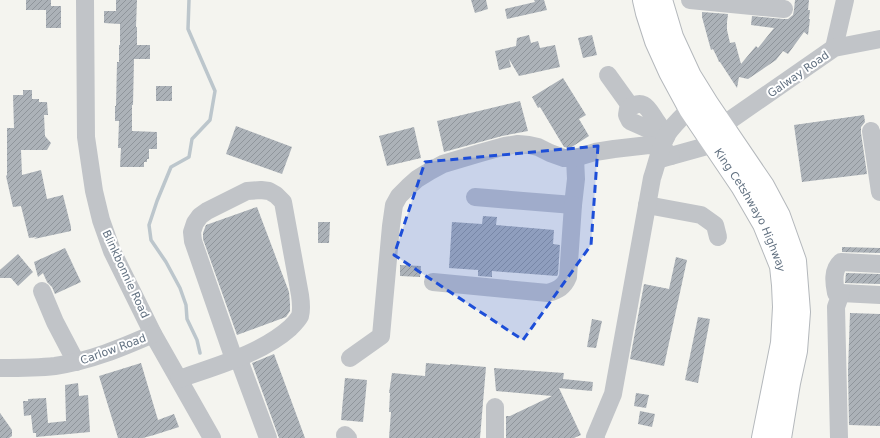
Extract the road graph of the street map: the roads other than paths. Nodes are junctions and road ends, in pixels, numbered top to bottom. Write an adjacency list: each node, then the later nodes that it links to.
1 (84, 0): 25 (street, Blinkbonnie Road)
2 (644, 0): 10 (main road, King Cetshwayo Highway)
3 (661, 0): 12 (main road, King Cetshwayo Highway)
4 (690, 0): 6 (street)
5 (845, 0): 8 (street)
6 (784, 9)
7 (880, 39): 8 (street, Galway Road)
8 (834, 48): 12 (street, Galway Road)
9 (608, 75): 13 (street)
10 (690, 109): 12 (main road, King Cetshwayo Highway); 13 (street)
11 (871, 131): 15 (street)
12 (718, 135): 13 (street, Galway Road); 36 (main road, King Cetshwayo Highway); 37 (main road, King Cetshwayo Highway)
13 (665, 147): 14 (street); 18 (street)
14 (575, 158): 17 (street); 27 (street)
15 (880, 192)
16 (475, 197): 17 (street)
17 (573, 204): 21 (street)
18 (647, 205): 19 (street); 35 (street)
19 (718, 237)
20 (880, 264): 23 (street)
21 (433, 282)
22 (42, 291): 28 (street)
23 (841, 293): 24 (street); 38 (street)
24 (880, 295)
25 (153, 334): 28 (street, Carlow Road); 30 (street, Blinkbonnie Road)
26 (236, 358): 26 (street); 30 (street); 33 (street)
27 (350, 358)
28 (76, 362): 29 (street, Carlow Road)
29 (0, 368)
30 (178, 379): 32 (street, Blinkbonnie Road)
31 (495, 407): 34 (street)
32 (212, 438)
33 (268, 438)
34 (495, 438)
35 (595, 438)
36 (763, 438)
37 (780, 438)
38 (839, 438)

